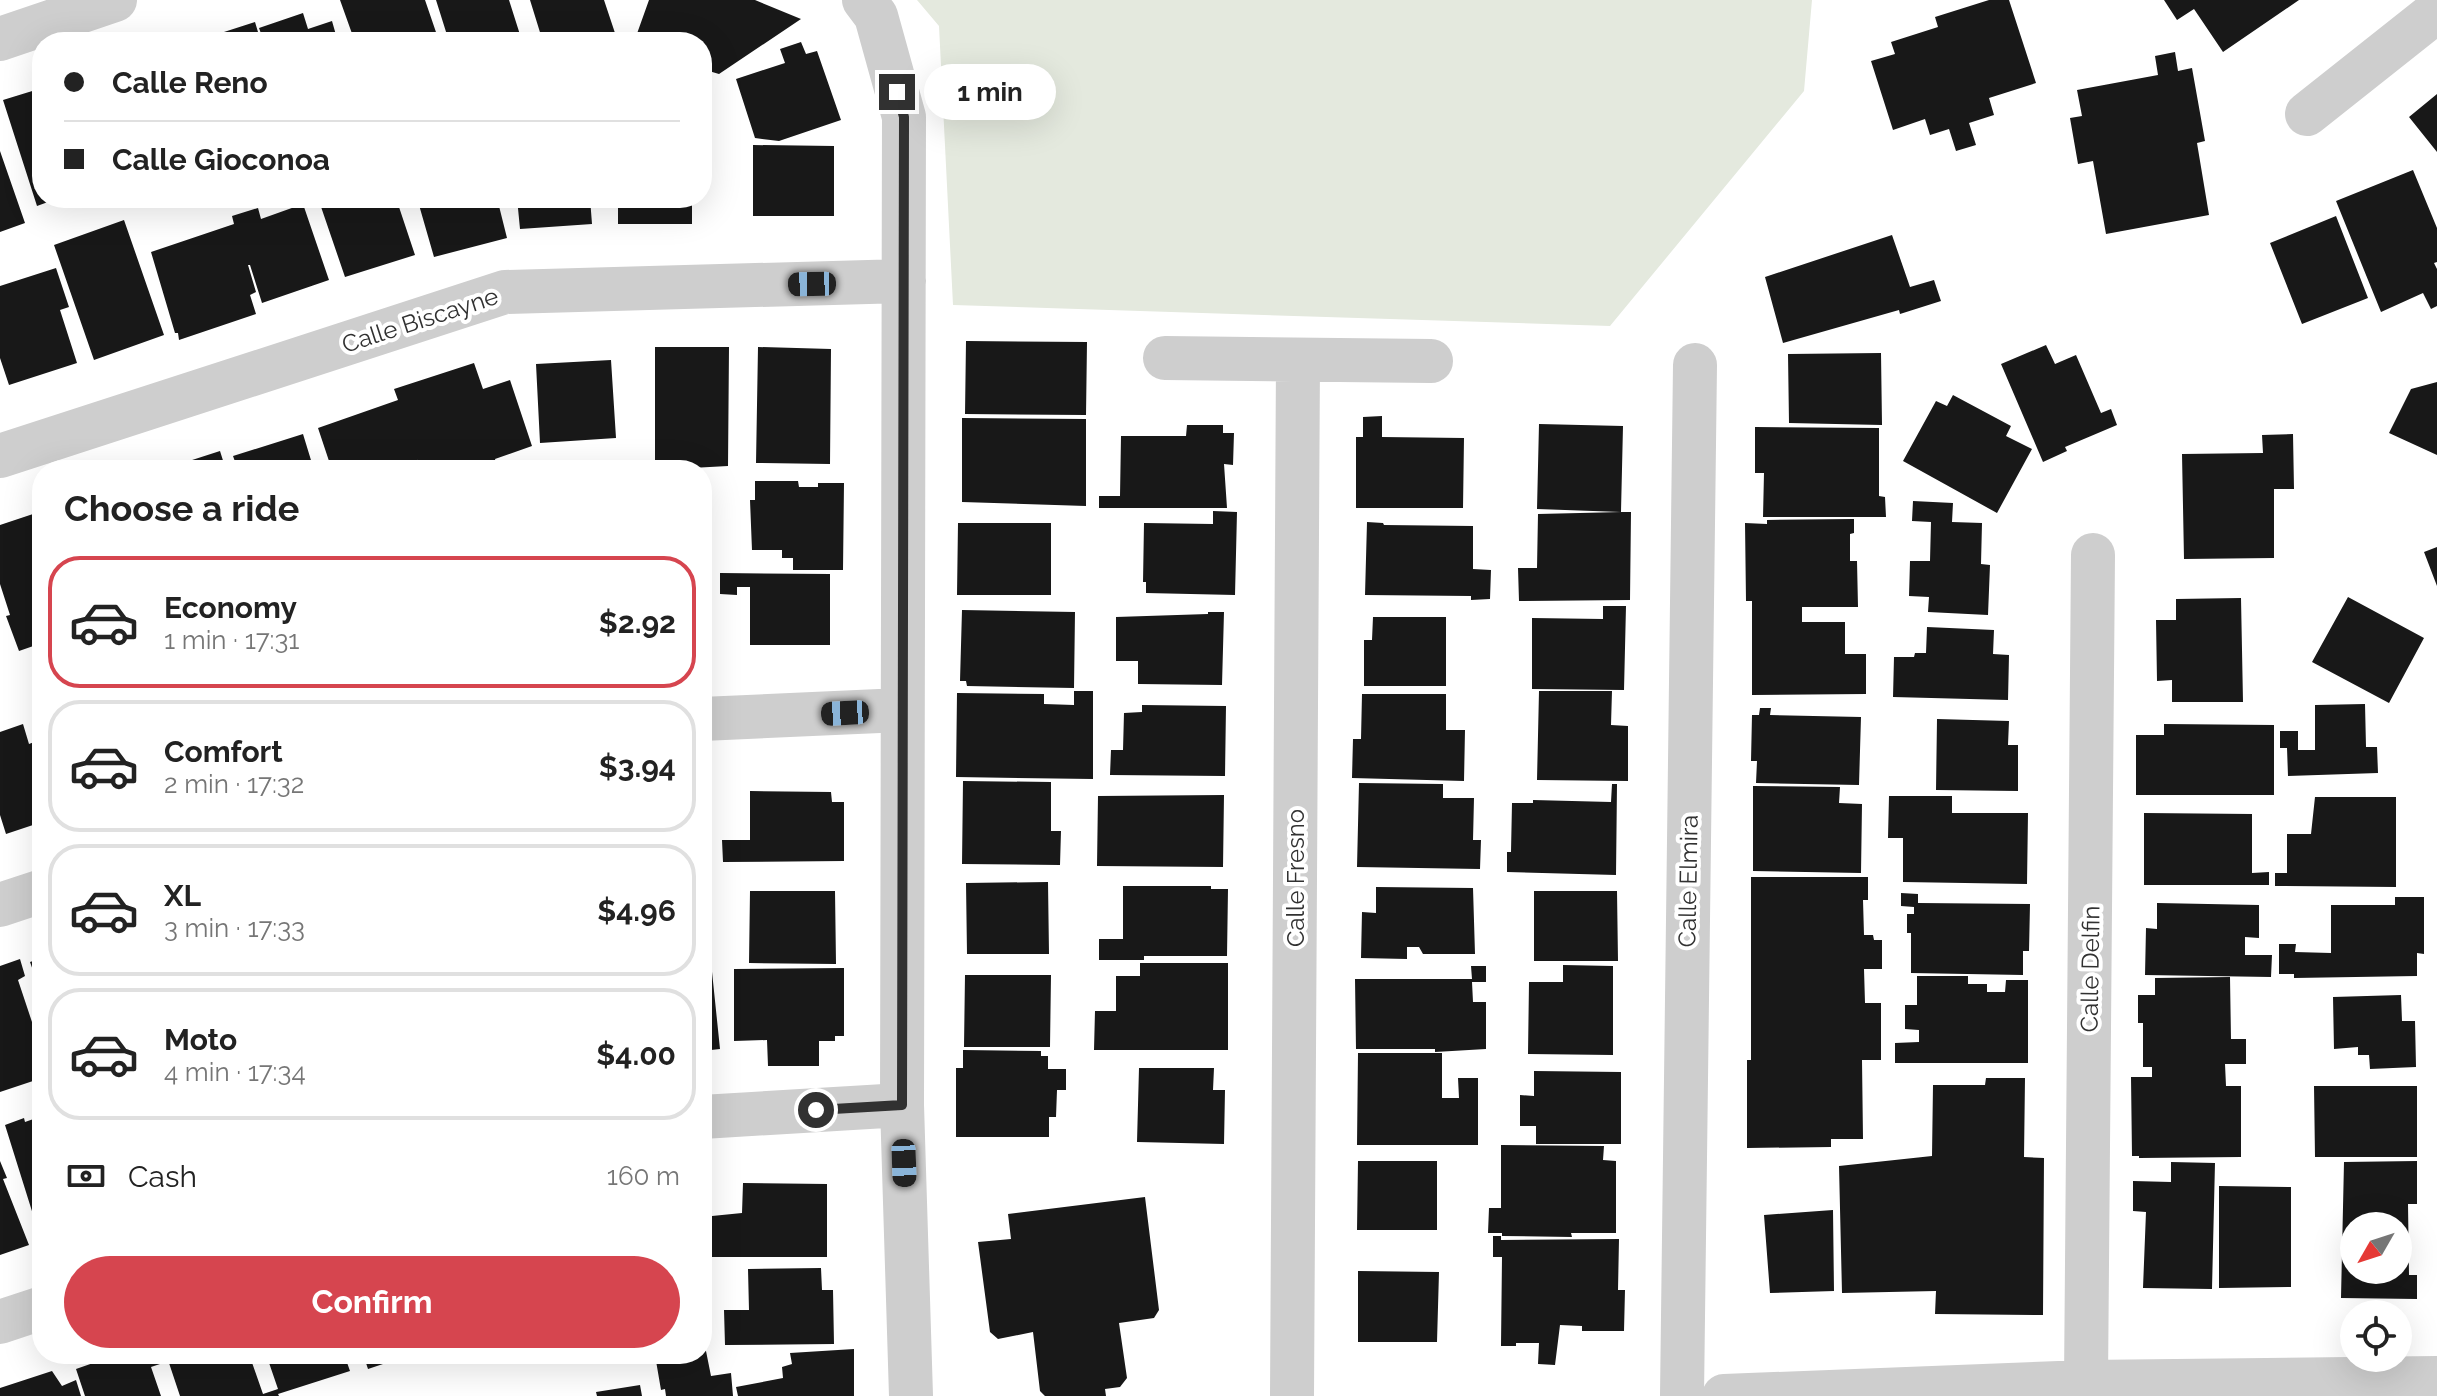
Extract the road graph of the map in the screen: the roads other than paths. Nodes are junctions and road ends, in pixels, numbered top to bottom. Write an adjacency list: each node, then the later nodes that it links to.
1 (115, 0): 4 (street)
2 (864, 0): 6 (street)
3 (2437, 11): 5 (street)
4 (0, 39)
5 (2307, 114)
6 (904, 281): 11 (street, Calle Biscayne); 13 (street)
7 (1165, 358): 8 (street)
8 (1298, 360): 9 (street); 24 (street, Calle Fresno)
9 (1431, 361)
10 (1695, 365): 25 (street, Calle Elmira)
11 (0, 456)
12 (2093, 555): 22 (street, Calle Delfin)
13 (902, 710): 14 (street); 17 (street)
14 (712, 719)
15 (32, 894): 16 (street)
16 (0, 905)
17 (902, 1105): 18 (street); 23 (street)
18 (712, 1116)
19 (32, 1311): 20 (street)
20 (0, 1322)
21 (2437, 1378): 22 (street)
22 (2086, 1382): 26 (street)
23 (911, 1396)
24 (1292, 1396)
25 (1682, 1396)
26 (1724, 1396)

